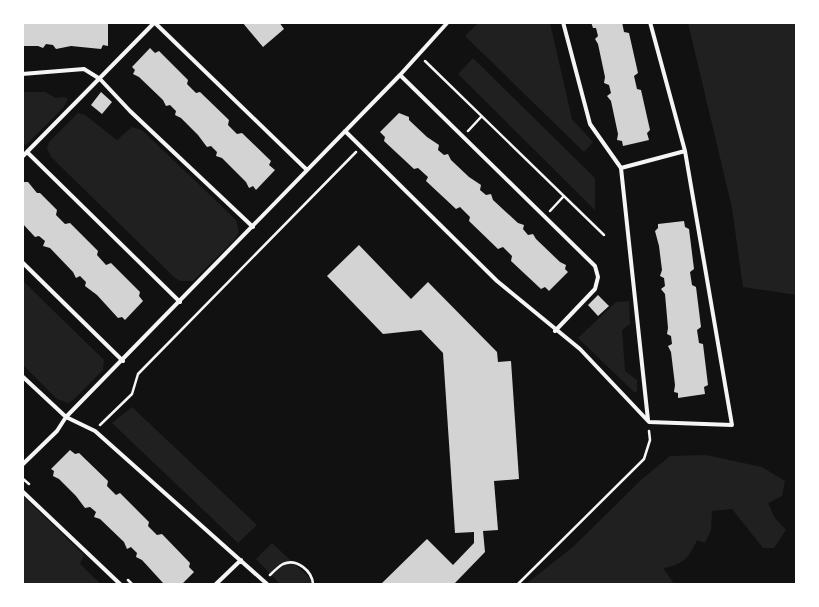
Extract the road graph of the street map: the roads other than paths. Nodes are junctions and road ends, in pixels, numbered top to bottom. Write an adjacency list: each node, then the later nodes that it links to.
1 (440, 22): 6 (lane)
2 (448, 22): 6 (lane)
3 (563, 22): 14 (lane)
4 (650, 22): 11 (lane)
5 (154, 23): 9 (lane); 15 (lane)
6 (444, 27): 8 (lane)
7 (22, 74): 9 (lane)
8 (400, 75): 10 (lane); 19 (lane)
9 (100, 79): 12 (lane); 16 (lane)
10 (345, 131): 15 (lane); 19 (lane)
11 (685, 151): 14 (lane); 23 (lane)
12 (27, 152): 13 (lane); 18 (lane)
13 (22, 157)
14 (621, 168): 23 (lane)
15 (307, 170): 16 (lane)
16 (253, 227): 18 (lane)
17 (22, 262): 20 (lane)
18 (180, 302): 20 (lane)
19 (555, 331): 23 (lane)
20 (123, 361): 22 (lane)
21 (22, 376): 22 (lane)
22 (66, 417): 24 (lane); 26 (lane)
23 (649, 422)
24 (22, 465)
25 (22, 491): 28 (lane)
26 (241, 560): 27 (lane); 29 (lane)
27 (265, 583)
28 (120, 584)
29 (216, 584)

